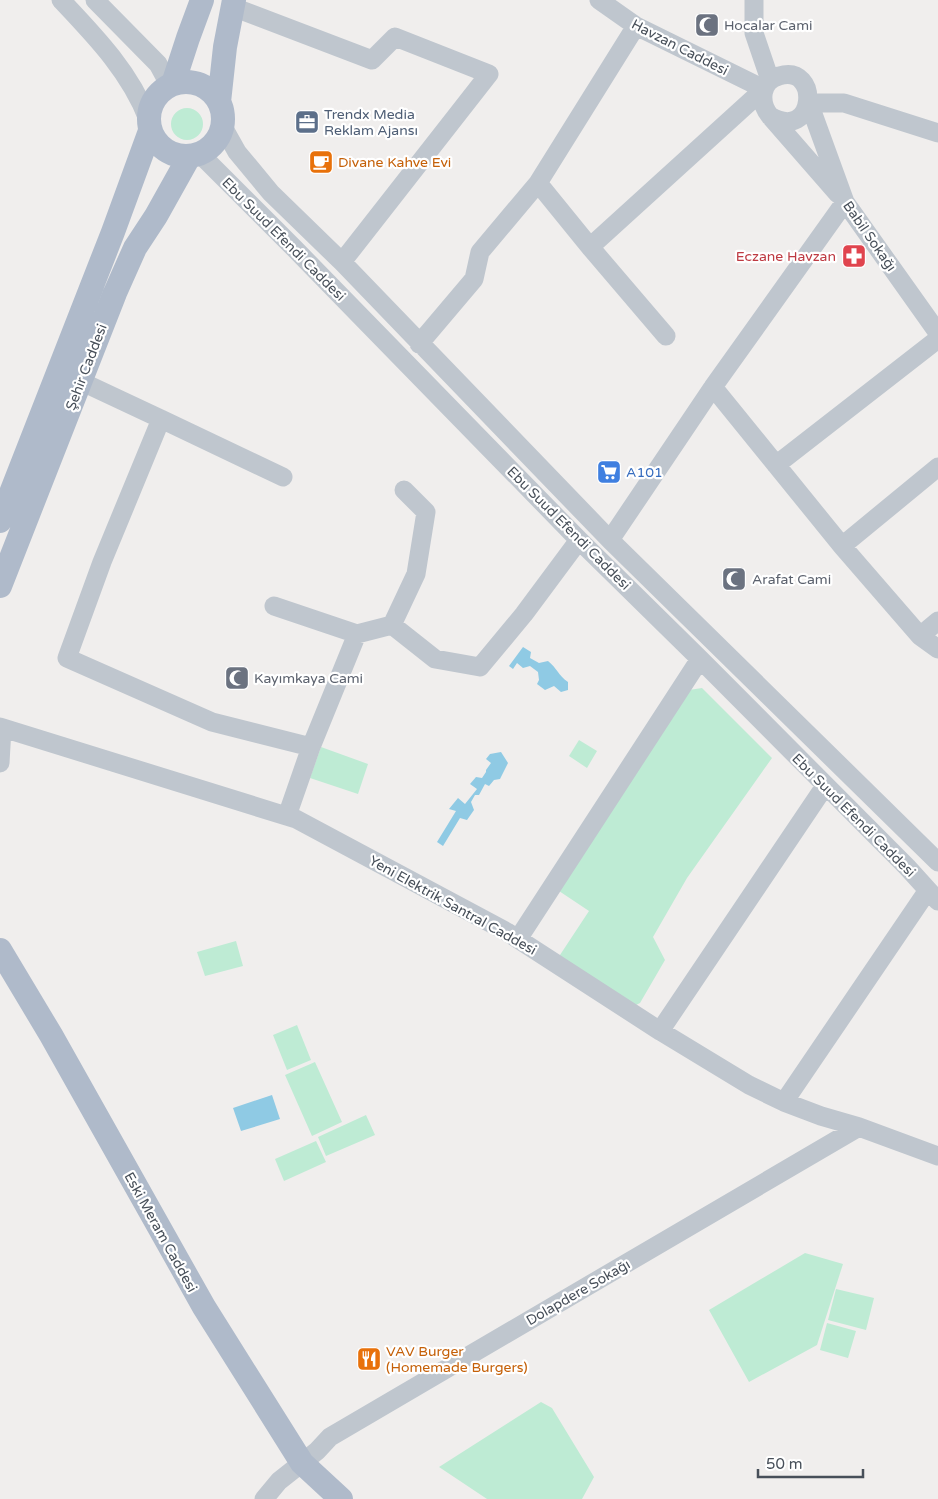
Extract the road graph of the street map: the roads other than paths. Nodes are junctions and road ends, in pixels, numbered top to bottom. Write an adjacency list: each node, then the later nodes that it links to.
1 (61, 0): 13 (street)
2 (95, 0): 8 (street)
3 (202, 0): 8 (main road)
4 (599, 0): 7 (street, Havzan Caddesi)
5 (754, 0): 9 (street)
6 (234, 3): 10 (main road); 20 (street)
7 (636, 26): 9 (street, Havzan Caddesi); 17 (street)
8 (172, 85): 10 (main road); 13 (main road)
9 (767, 85): 11 (street); 12 (street); 19 (street)
10 (219, 102): 14 (main road)
11 (809, 103): 12 (street); 15 (street); 18 (street, Babil Sokağı)
12 (770, 116): 18 (street)
13 (149, 125): 16 (main road); 32 (main road, Şehir Caddesi)
14 (223, 127): 16 (main road); 20 (street, Ebu Suud Efendi Caddesi)
15 (938, 133)
16 (194, 155): 25 (main road, Şehir Caddesi); 33 (street, Ebu Suud Efendi Caddesi)
17 (538, 183): 19 (street); 24 (street)
18 (845, 202): 21 (street, Babil Sokağı); 26 (street)
19 (590, 247): 22 (street)
20 (342, 262): 24 (street, Ebu Suud Efendi Caddesi)
21 (938, 333)
22 (666, 336)
23 (938, 339): 28 (street)
24 (420, 344): 34 (street, Ebu Suud Efendi Caddesi)
25 (80, 381): 27 (street); 36 (main road, Şehir Caddesi)
26 (712, 387): 28 (street); 34 (street)
27 (161, 419): 30 (street); 45 (street)
28 (776, 465): 35 (street)
29 (938, 467): 35 (street)
30 (283, 477)
31 (404, 490): 39 (street)
32 (0, 521)
33 (579, 540): 39 (street); 43 (street, Ebu Suud Efendi Caddesi)
34 (610, 540): 49 (street, Ebu Suud Efendi Caddesi)
35 (842, 546): 41 (street)
36 (0, 586)
37 (274, 606): 40 (street)
38 (938, 621): 41 (street)
39 (392, 625): 40 (street)
40 (357, 634): 45 (street)
41 (920, 636): 42 (street)
42 (938, 649)
43 (700, 659): 47 (street, Ebu Suud Efendi Caddesi); 51 (street)
44 (1, 727): 46 (street); 48 (street, Yeni Elektrik Santral Caddesi)
45 (311, 747): 48 (street)
46 (0, 763)
47 (825, 786): 50 (street, Ebu Suud Efendi Caddesi); 53 (street)
48 (287, 816): 51 (street, Yeni Elektrik Santral Caddesi)
49 (936, 855)
50 (933, 896): 54 (street)
51 (518, 939): 53 (street, Yeni Elektrik Santral Caddesi)
52 (0, 950): 57 (main road, Eski Meram Caddesi)
53 (660, 1031): 54 (street, Yeni Elektrik Santral Caddesi)
54 (784, 1102): 55 (street, Yeni Elektrik Santral Caddesi)
55 (859, 1127): 56 (street, Yeni Elektrik Santral Caddesi); 57 (street, Dolapdere Sokağı)
56 (938, 1156)
57 (302, 1463): 58 (street, Dolapdere Sokağı); 59 (main road, Eski Meram Caddesi)
58 (264, 1499)
59 (341, 1499)

